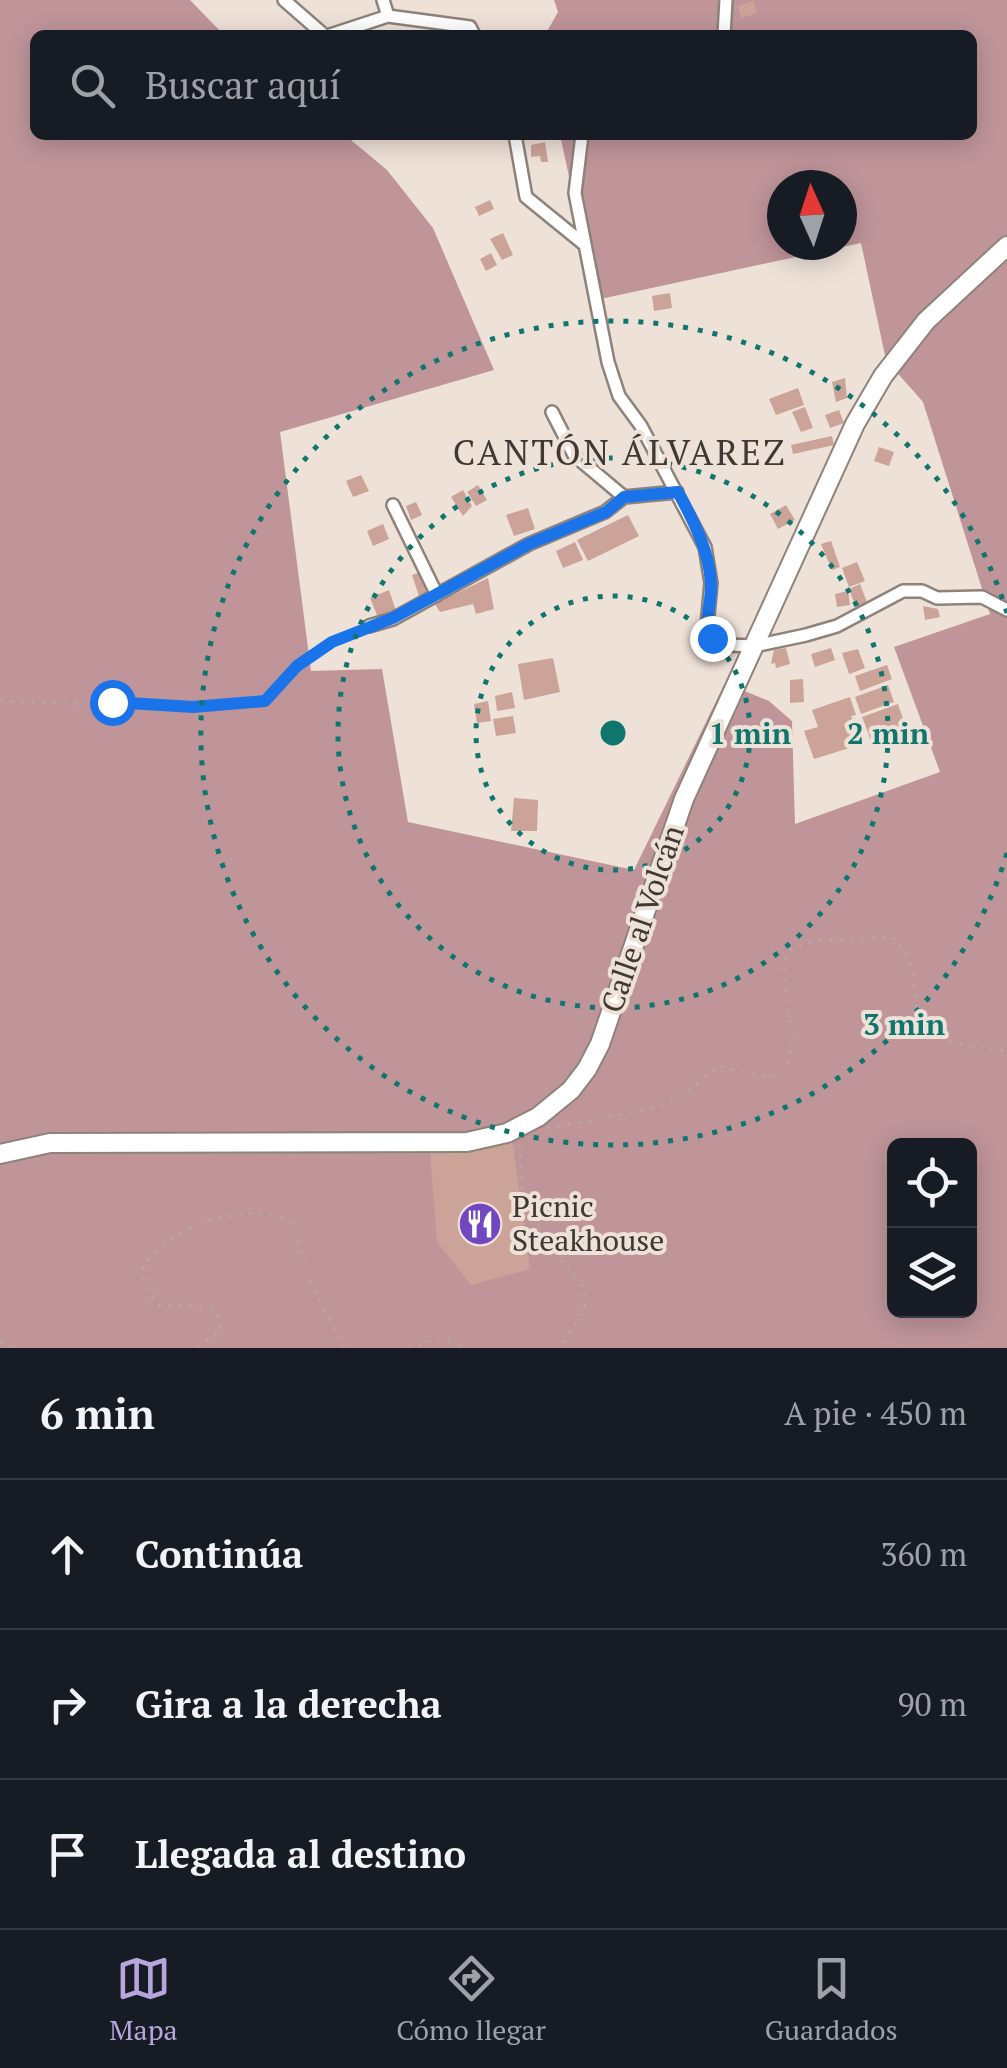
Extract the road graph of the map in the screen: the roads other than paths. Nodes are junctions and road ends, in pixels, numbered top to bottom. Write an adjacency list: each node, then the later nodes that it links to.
1 (284, 0): 5 (street)
2 (383, 0): 4 (street)
3 (726, 0): 8 (street)
4 (388, 16): 6 (street); 7 (street)
5 (321, 30)
6 (343, 30)
7 (472, 30)
8 (724, 30)
9 (515, 140): 11 (street)
10 (581, 140): 11 (street)
11 (586, 244): 14 (street)
12 (1007, 246): 20 (street, Calle al Volcán)
13 (552, 412): 15 (street)
14 (678, 492): 15 (street); 20 (street)
15 (624, 497): 17 (street)
16 (393, 504): 17 (street)
17 (437, 595): 19 (street)
18 (1007, 610): 20 (street)
19 (369, 626)
20 (754, 646): 21 (street, Calle al Volcán)
21 (0, 1154)

